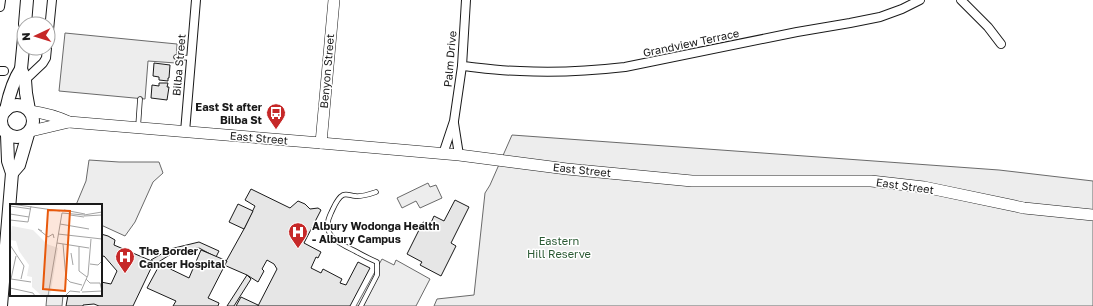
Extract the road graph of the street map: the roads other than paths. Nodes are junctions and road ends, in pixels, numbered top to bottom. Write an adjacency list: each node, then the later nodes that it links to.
1 (1, 0): 9 (street)
2 (27, 0): 10 (main road)
3 (52, 0): 11 (street)
4 (196, 0): 16 (street, Bilba Street)
5 (334, 0): 28 (main road, Benyon Street)
6 (466, 0): 17 (street, Palm Drive)
7 (920, 0): 17 (street, Grandview Terrace)
8 (961, 0): 12 (street)
9 (0, 7)
10 (26, 16)
11 (50, 16)
12 (1000, 44)
13 (24, 56): 18 (main road)
14 (46, 56): 18 (street)
15 (176, 57): 16 (lane)
16 (191, 58): 26 (street, Bilba Street)
17 (462, 66): 22 (street, Palm Drive)
18 (23, 74): 20 (main road); 21 (main road)
19 (140, 99): 24 (lane)
20 (30, 110): 21 (main road); 23 (main road, East Street); 25 (main road)
21 (3, 112): 27 (main road)
22 (454, 121): 29 (street, Palm Drive); 30 (street, Palm Drive)
23 (69, 122): 24 (main road, East Street); 25 (main road, East Street)
24 (138, 128): 26 (main road, East Street)
25 (29, 132): 27 (main road); 31 (main road)
26 (185, 132): 28 (main road, East Street)
27 (3, 134): 31 (main road)
28 (321, 142): 29 (main road, East Street)
29 (443, 154): 30 (main road, East Street)
30 (459, 155): 33 (main road, East Street)
31 (12, 173): 34 (main road)
32 (376, 192): 35 (lane)
33 (1093, 215)
34 (1, 306)
35 (361, 306)

